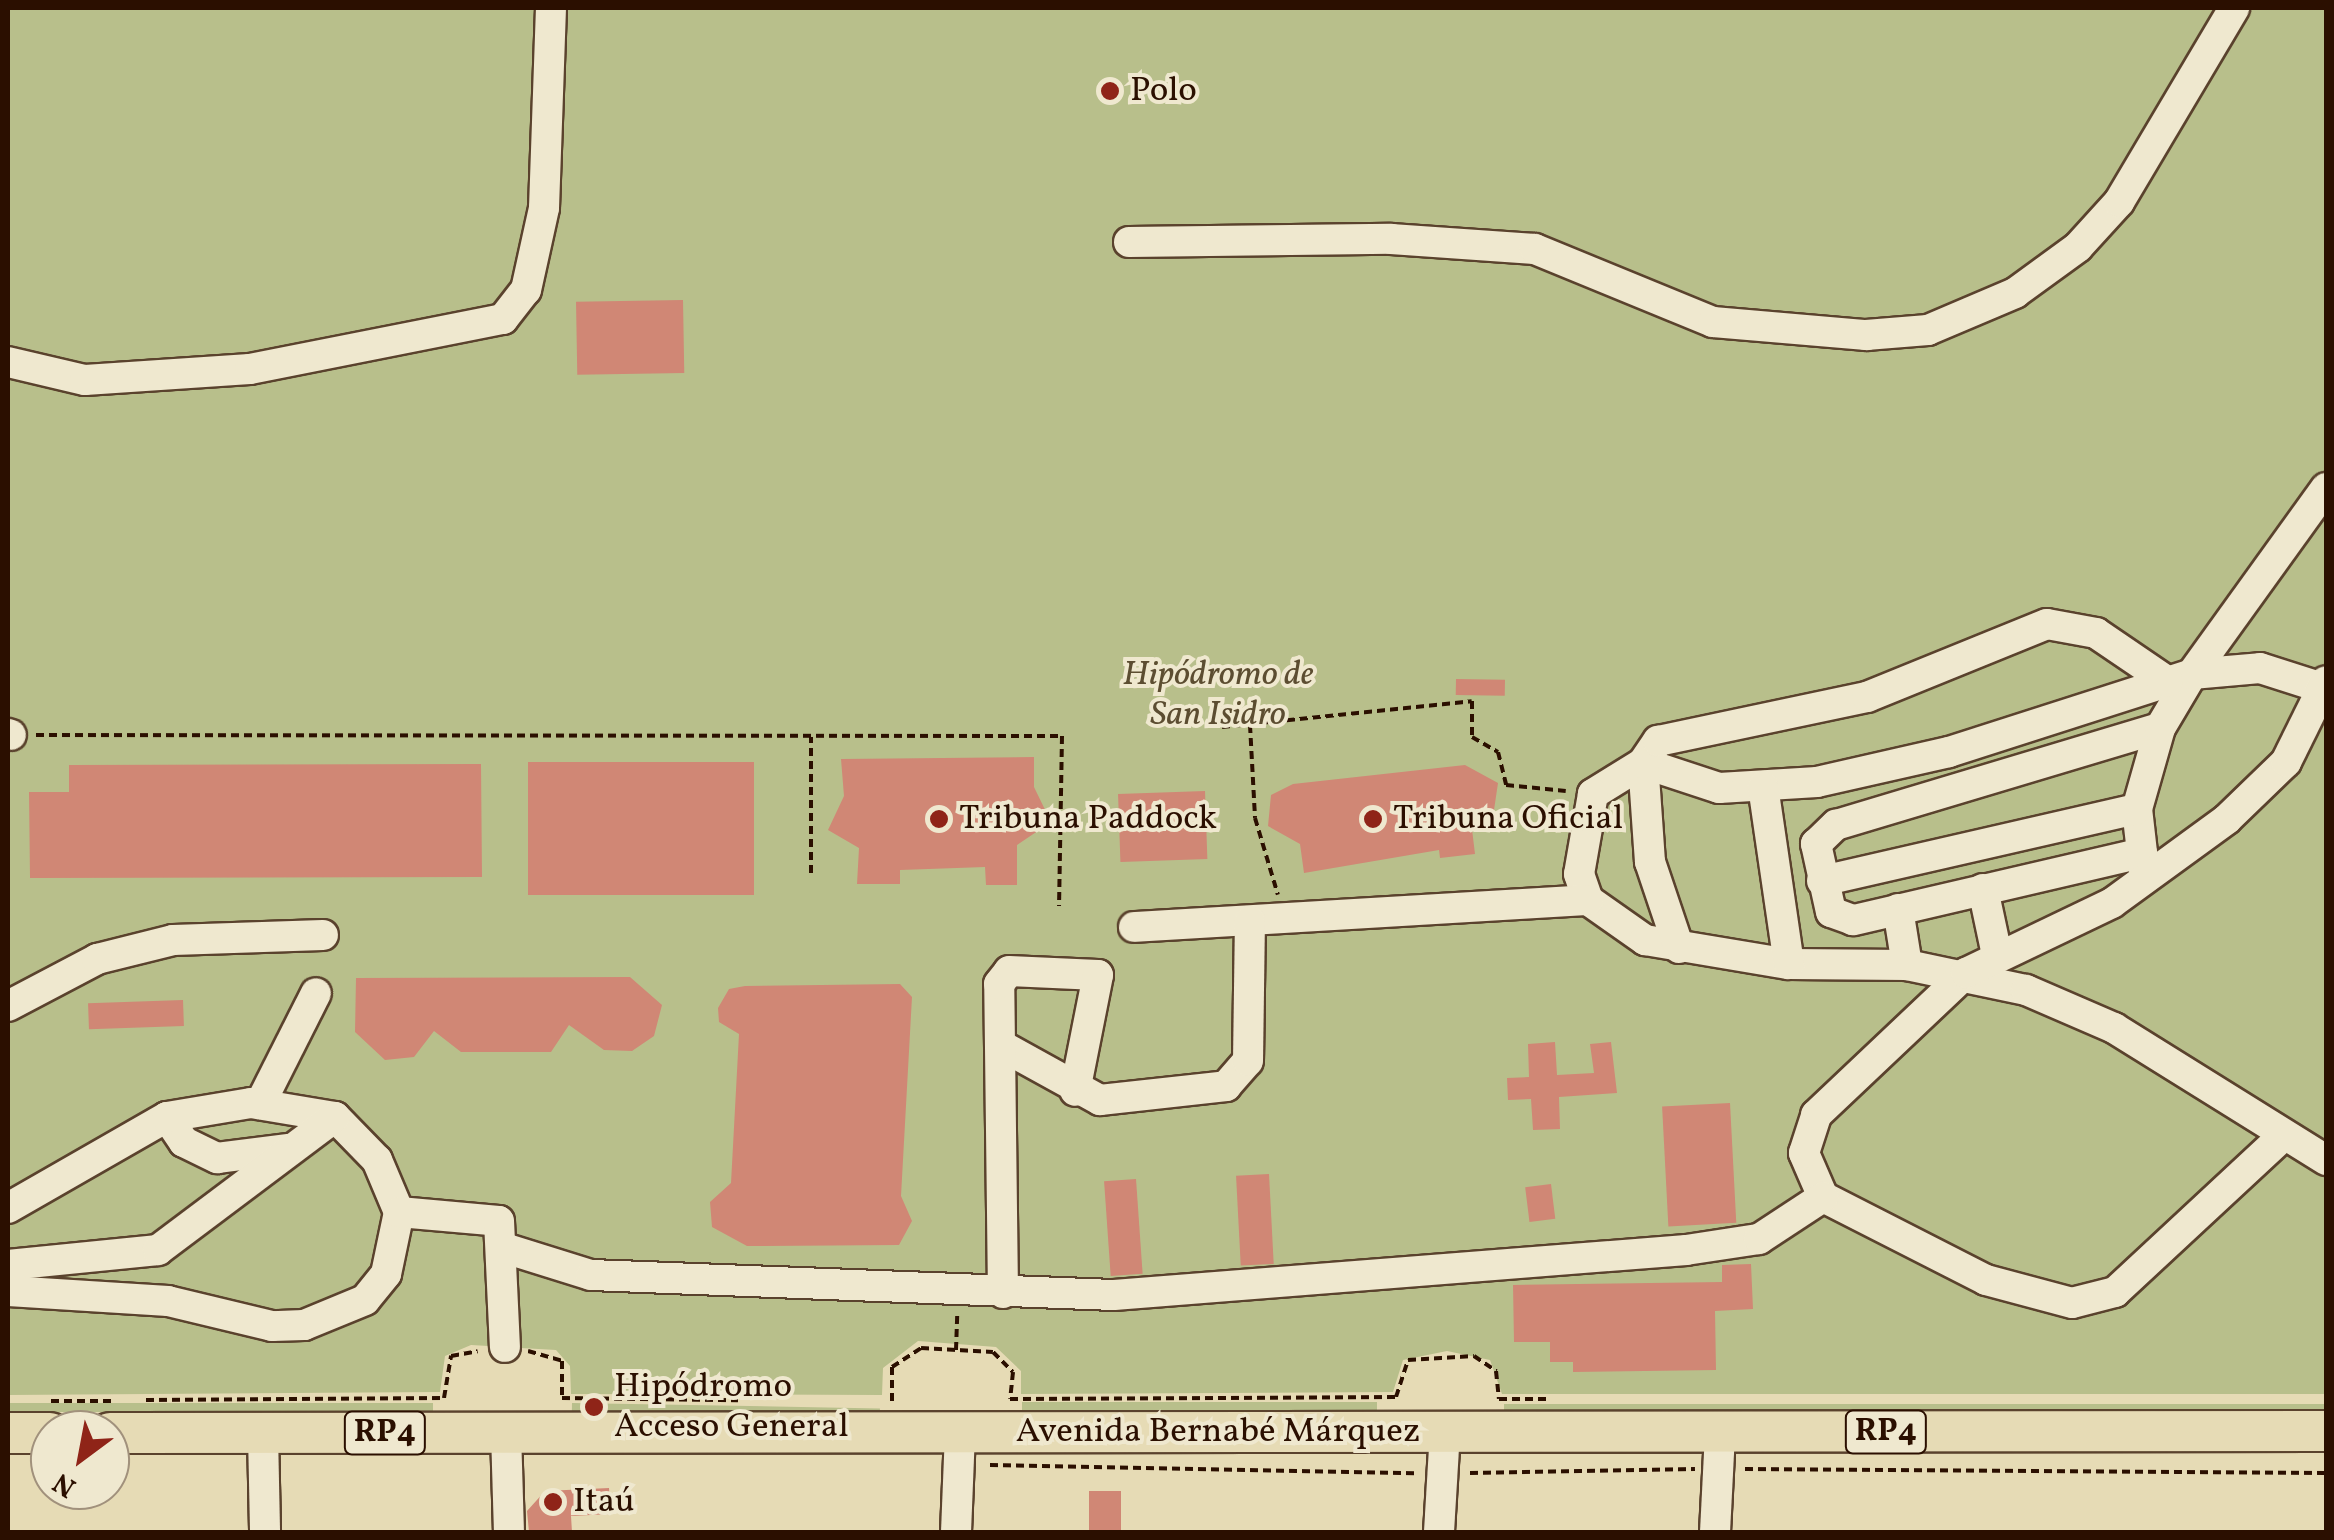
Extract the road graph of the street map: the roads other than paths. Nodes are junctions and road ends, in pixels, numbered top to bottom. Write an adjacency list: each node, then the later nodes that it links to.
1 (551, 8): 4 (street)
2 (2234, 8): 3 (street)
3 (1129, 242)
4 (8, 362)
5 (2326, 488): 6 (street)
6 (2180, 678): 7 (street); 8 (street); 9 (street); 10 (street)
7 (2326, 686): 12 (street)
8 (2160, 728): 11 (street); 13 (street)
9 (1644, 763): 10 (street); 15 (street); 20 (street)
10 (1763, 786): 22 (street)
11 (2137, 809): 12 (street); 13 (street)
12 (2143, 867): 14 (street); 21 (street)
13 (1822, 881): 16 (street)
14 (1983, 889): 16 (street); 21 (street)
15 (1588, 900): 17 (street); 20 (street)
16 (1898, 909): 23 (street)
17 (1250, 922): 18 (street); 28 (street)
18 (1134, 927)
19 (323, 935): 26 (street)
20 (1679, 948): 22 (street)
21 (1997, 956): 24 (street)
22 (1789, 964): 23 (street)
23 (1907, 965): 24 (street)
24 (1966, 973): 32 (street); 35 (street)
25 (316, 993): 29 (street)
26 (8, 1006)
27 (1002, 1046): 28 (street); 28 (street); 41 (street)
28 (1075, 1091)
29 (260, 1104): 30 (street); 31 (street)
30 (167, 1117): 33 (street); 36 (street)
31 (335, 1117): 33 (street); 37 (street)
32 (2283, 1136): 34 (street); 35 (street)
33 (288, 1149): 39 (street)
34 (2326, 1160)
35 (1823, 1198): 41 (street)
36 (8, 1208)
37 (399, 1212): 38 (street); 40 (street)
38 (501, 1247): 41 (street); 42 (street)
39 (8, 1264)
40 (8, 1291)
41 (1003, 1294)
42 (506, 1350)
43 (2326, 1431): 49 (main road, Avenida Bernabé Márquez / RP4)
44 (506, 1432): 47 (main road, Avenida Bernabé Márquez / RP4); 48 (main road, Avenida Bernabé Márquez / RP4); 51 (street)
45 (1445, 1432): 48 (main road, Avenida Bernabé Márquez / RP4); 49 (main road, Avenida Bernabé Márquez / RP4); 53 (street)
46 (130, 1433): 47 (main road, Avenida Bernabé Márquez / RP4)
47 (263, 1434): 50 (street)
48 (959, 1448): 52 (street)
49 (1721, 1451): 54 (street)
50 (264, 1532)
51 (509, 1532)
52 (956, 1532)
53 (1439, 1532)
54 (1715, 1532)

